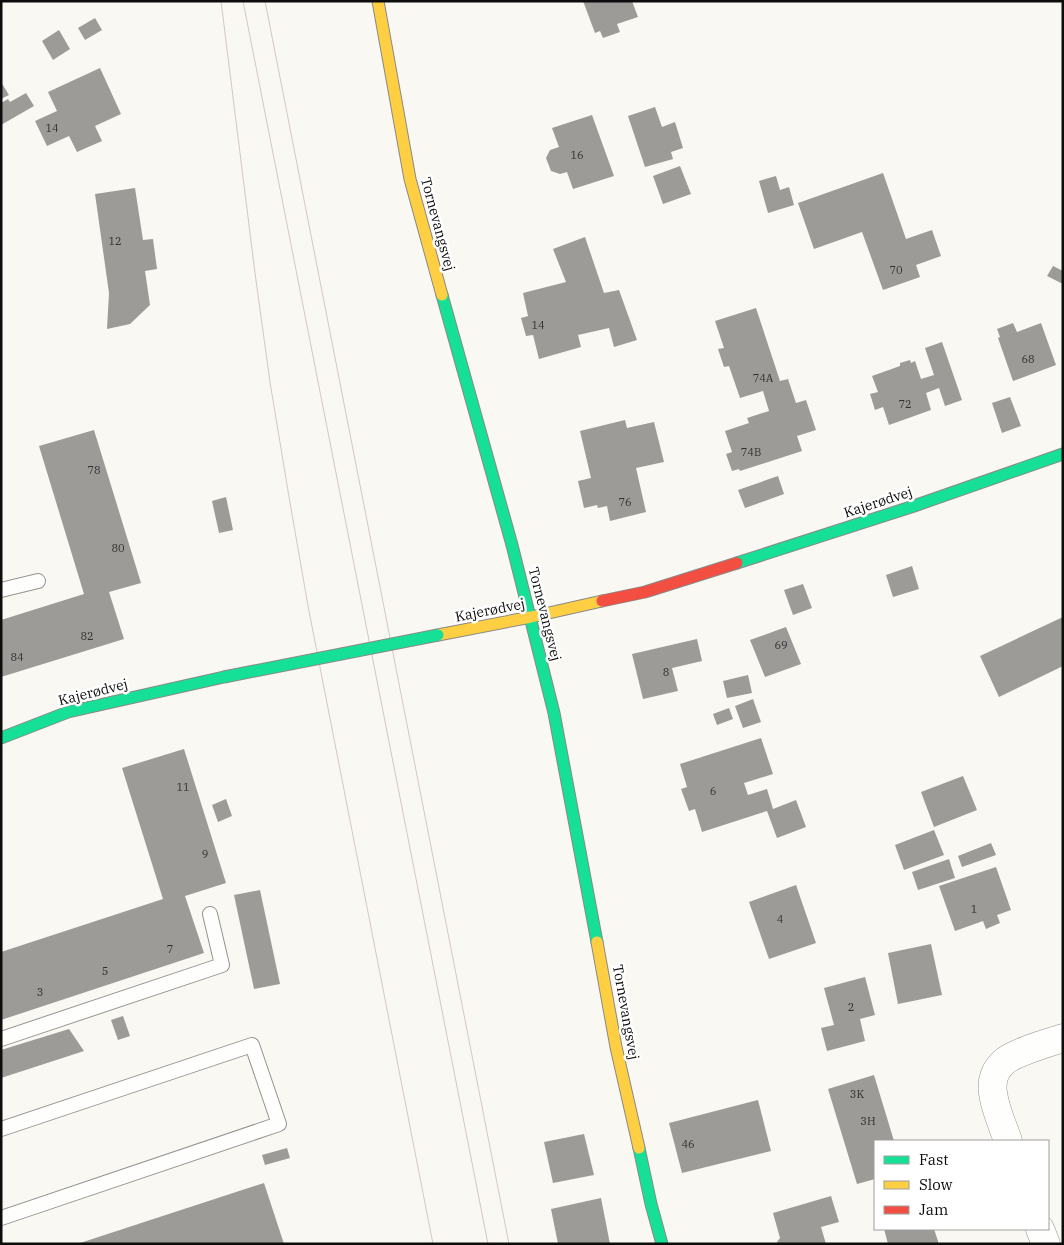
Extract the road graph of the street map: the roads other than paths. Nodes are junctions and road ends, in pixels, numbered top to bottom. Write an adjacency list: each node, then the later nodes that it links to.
1 (378, 1): 5 (street, Tornevangsvej)
2 (1063, 454): 5 (street, Kajerødvej)
3 (38, 581): 4 (lane)
4 (1, 590)
5 (531, 618): 6 (street, Kajerødvej, bridge); 14 (street, Tornevangsvej)
6 (1, 738)
7 (210, 914): 9 (lane)
8 (1063, 1038): 11 (street)
9 (1, 1039)
10 (1, 1130): 12 (lane)
11 (1008, 1140)
12 (1, 1218)
13 (1040, 1230): 15 (street)
14 (663, 1243)
15 (1046, 1244)

